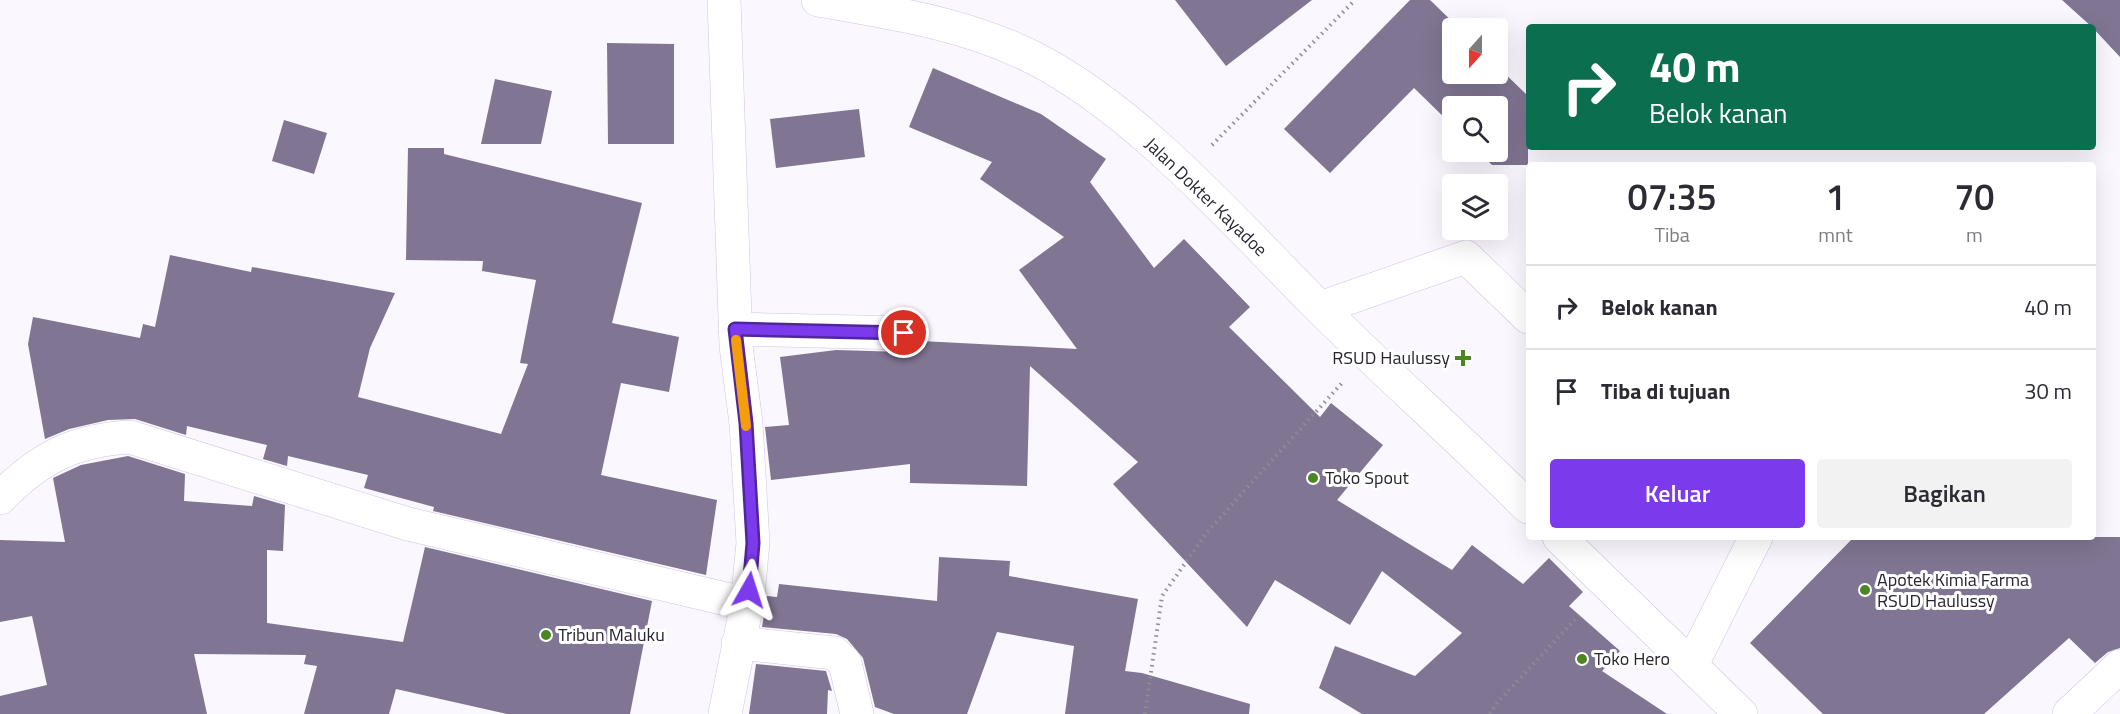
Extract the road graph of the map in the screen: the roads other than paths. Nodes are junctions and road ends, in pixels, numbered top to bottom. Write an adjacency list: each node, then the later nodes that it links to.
1 (724, 0): 6 (street)
2 (818, 0): 3 (street, Jalan Dokter Kayadoe)
3 (867, 4): 4 (street, Jalan Dokter Kayadoe)
4 (1320, 308): 5 (street); 9 (street, Jalan Dokter Kayadoe)
5 (1526, 315)
6 (735, 329): 7 (street); 12 (street)
7 (904, 333)
8 (0, 498): 12 (street)
9 (1526, 505)
10 (1561, 540): 14 (street)
11 (1754, 540): 14 (street)
12 (747, 604): 13 (street)
13 (738, 643): 16 (street); 17 (street)
14 (1692, 664): 18 (street)
15 (2120, 666): 19 (street)
16 (725, 714)
17 (857, 714)
18 (1741, 714)
19 (2069, 714)

